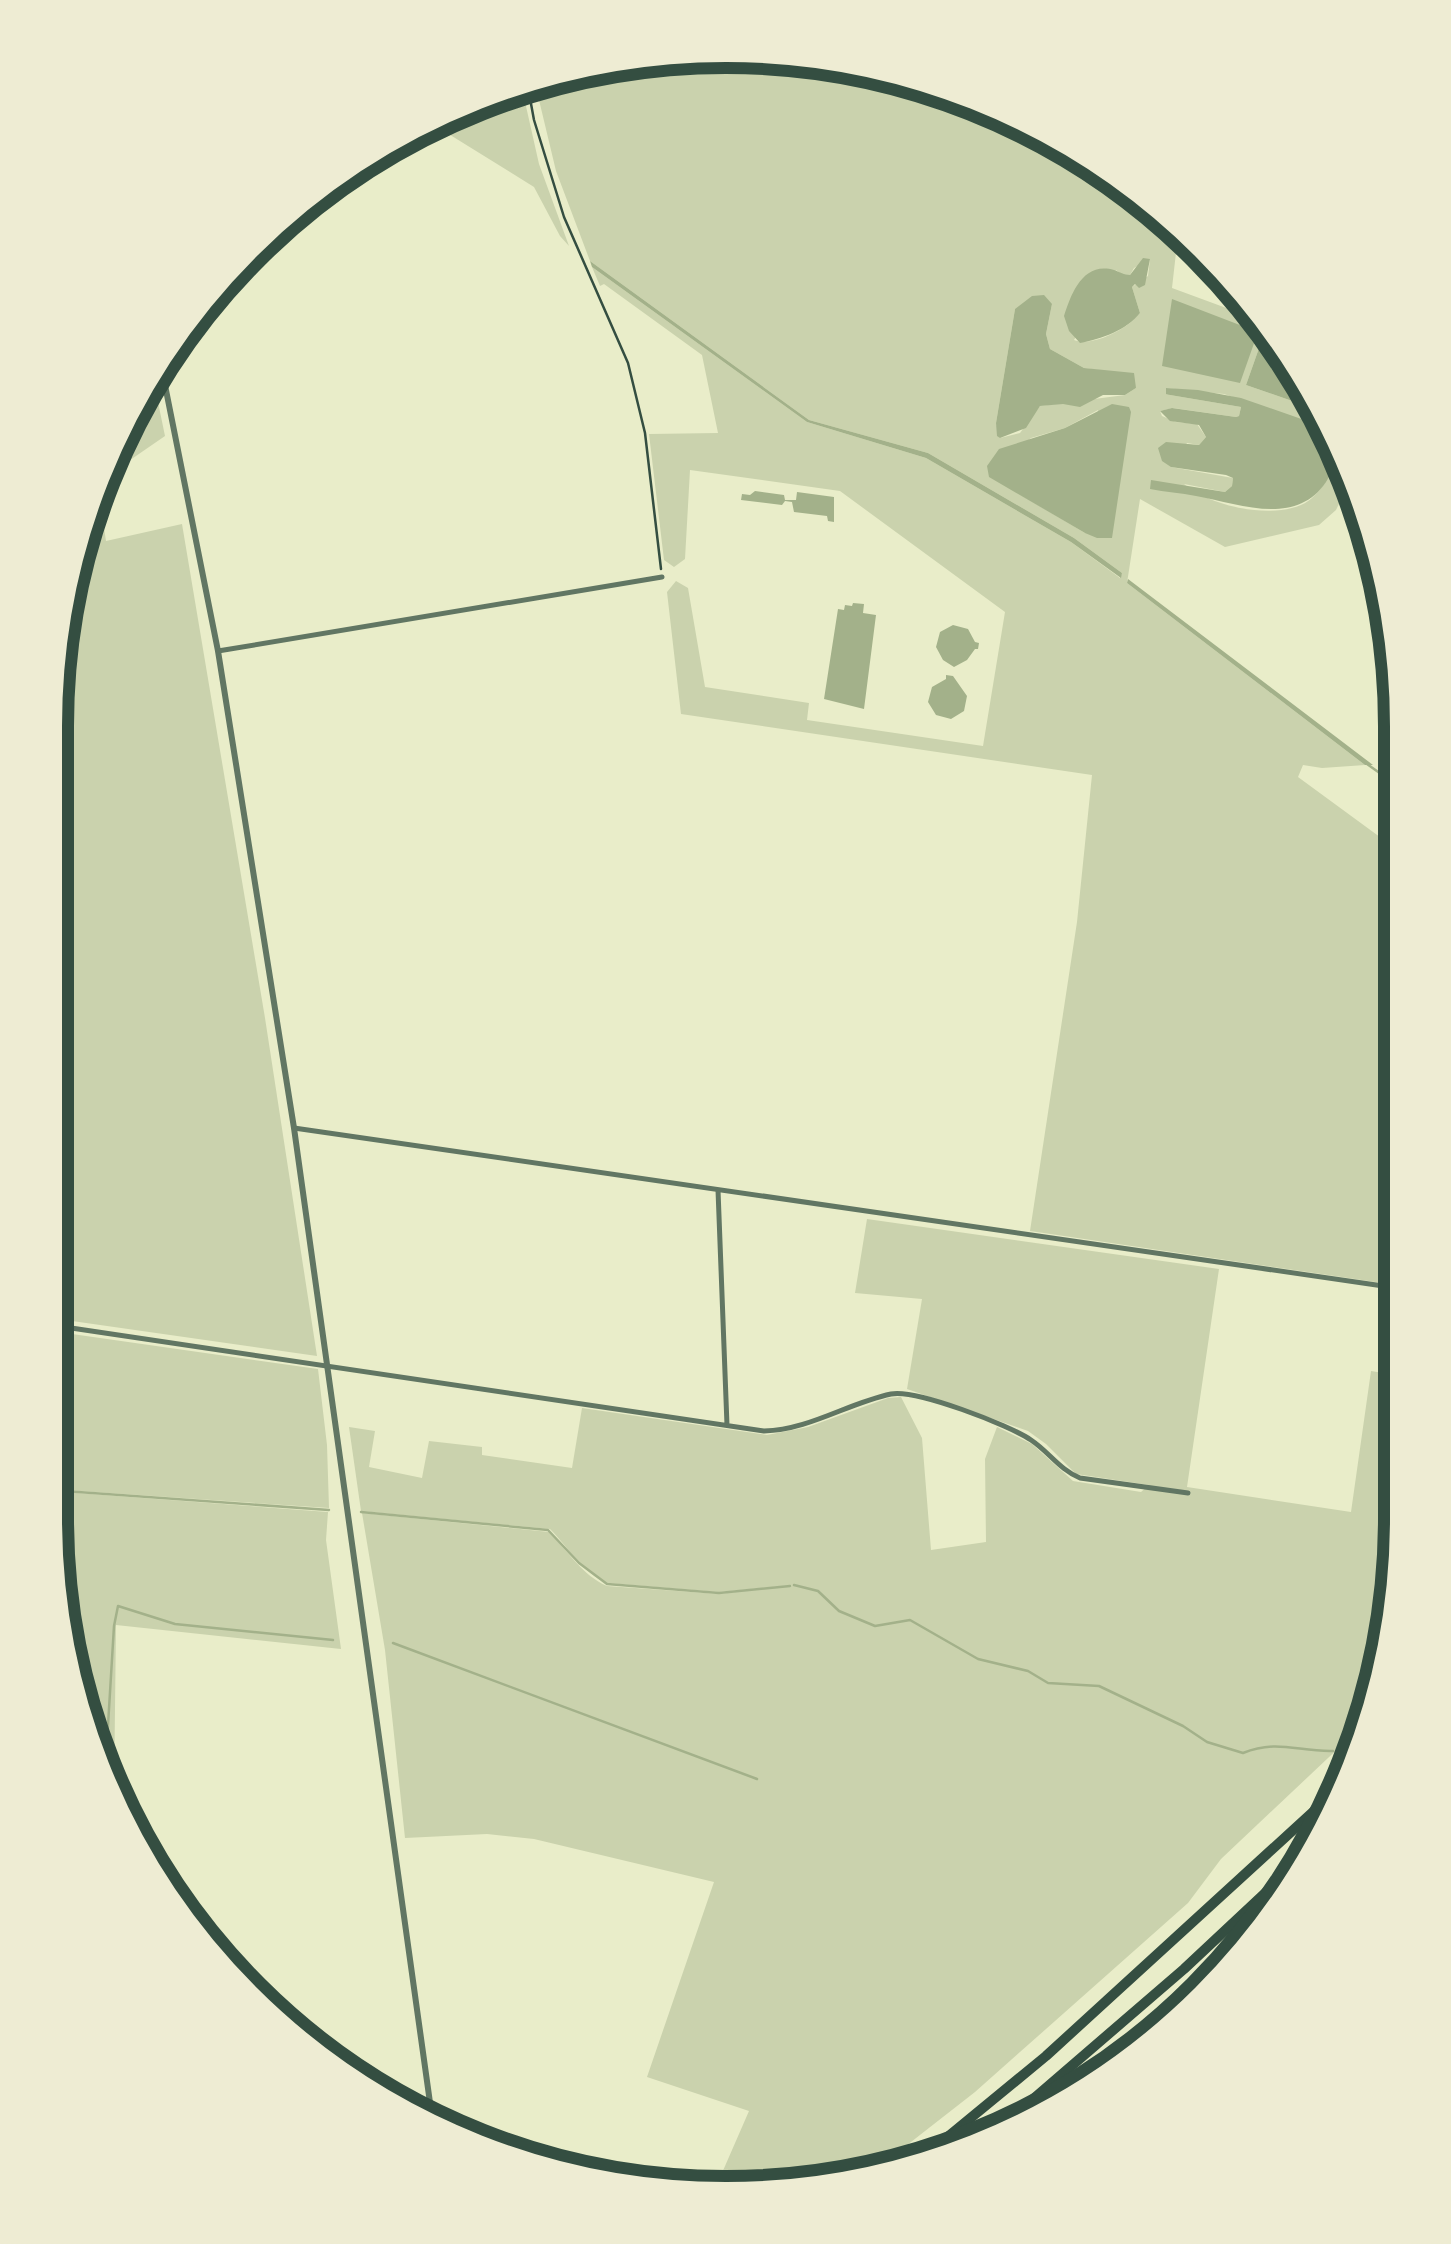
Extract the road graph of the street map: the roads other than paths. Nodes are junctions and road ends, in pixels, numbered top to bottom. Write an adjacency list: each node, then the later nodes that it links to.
1 (164, 382): 3 (street)
2 (662, 577): 3 (street)
3 (218, 651): 4 (street)
4 (294, 1128): 5 (street); 8 (street)
5 (718, 1190): 6 (street); 9 (street)
6 (1384, 1286)
7 (68, 1327): 8 (street)
8 (327, 1364): 9 (street); 14 (street)
9 (727, 1425): 10 (street)
10 (1188, 1493)
11 (1317, 1807): 15 (highway)
12 (1271, 1887): 13 (highway)
13 (1035, 2099)
14 (431, 2107)
15 (944, 2139)

